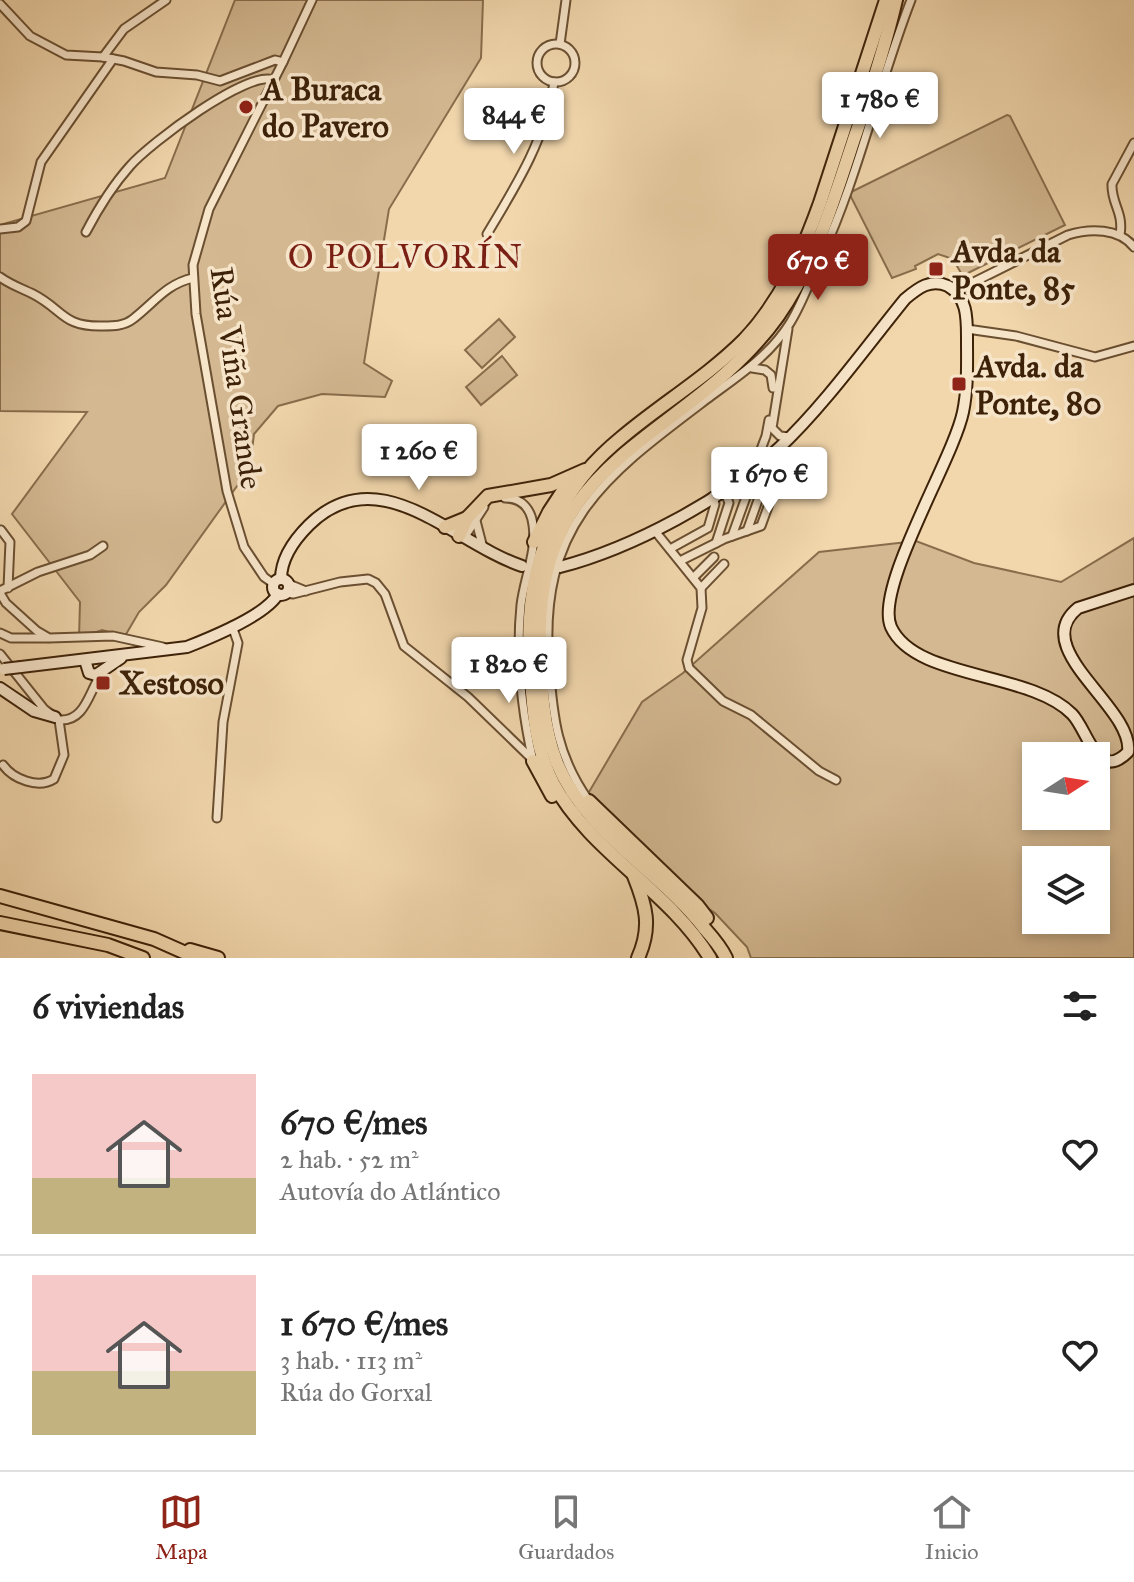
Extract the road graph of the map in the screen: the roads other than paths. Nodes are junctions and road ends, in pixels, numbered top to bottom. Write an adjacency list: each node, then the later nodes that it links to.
1 (14, 0): 9 (street)
2 (166, 0): 12 (street)
3 (312, 0): 14 (street, Rúa Viña Grande)
4 (566, 0): 11 (street)
5 (886, 0): 40 (highway)
6 (896, 0): 10 (highway)
7 (905, 0): 10 (highway)
8 (911, 0): 24 (street)
9 (4, 6): 12 (street)
10 (887, 39): 18 (highway)
11 (560, 44): 16 (street); 16 (street)
12 (103, 57): 13 (street)
13 (113, 59): 14 (street); 19 (street)
14 (283, 62): 15 (street, Rúa Viña Grande)
15 (274, 80): 20 (street); 26 (street, Rúa Viña Grande)
16 (554, 82): 21 (street)
17 (1134, 143): 22 (street)
18 (833, 205): 24 (highway); 92 (highway)
19 (0, 229)
20 (86, 232)
21 (487, 234)
22 (1120, 235): 23 (street); 27 (street)
23 (1134, 247)
24 (818, 266): 28 (street)
25 (0, 277): 26 (street)
26 (193, 278): 64 (street, Rúa Viña Grande)
27 (956, 291): 29 (street); 36 (street)
28 (789, 324): 31 (street); 32 (street)
29 (967, 329): 30 (street); 66 (street)
30 (1134, 346)
31 (751, 368): 33 (street); 85 (street)
32 (780, 368): 33 (street); 34 (street)
33 (765, 370): 35 (street)
34 (772, 428): 36 (street); 37 (street)
35 (766, 436): 37 (street); 39 (street)
36 (790, 437): 37 (street)
37 (776, 451): 39 (street)
38 (784, 463): 50 (street)
39 (754, 468): 43 (street)
40 (588, 469): 41 (highway); 87 (highway)
41 (572, 477): 46 (highway); 53 (highway)
42 (750, 486): 51 (street)
43 (724, 489): 45 (street); 54 (street)
44 (762, 489): 50 (street)
45 (713, 496): 49 (street); 56 (street)
46 (472, 518): 47 (highway); 52 (highway); 53 (street); 57 (street)
47 (445, 527): 52 (street); 64 (street)
48 (1, 530): 67 (street)
49 (655, 531): 56 (street); 62 (street)
50 (747, 531): 51 (street)
51 (732, 536): 54 (street)
52 (462, 537): 57 (street)
53 (534, 542): 80 (street)
54 (716, 543): 59 (street)
55 (103, 546): 67 (street)
56 (670, 549): 59 (street)
57 (484, 550): 61 (street)
58 (714, 557): 63 (street)
59 (680, 561): 63 (street)
60 (724, 564): 65 (street)
61 (522, 566)
62 (560, 567)
63 (694, 577): 65 (street)
64 (281, 587): 68 (street); 81 (street)
65 (701, 588): 84 (street)
66 (1134, 590)
67 (3, 591): 70 (street)
68 (232, 626): 71 (street); 86 (street)
69 (0, 633): 70 (street)
70 (49, 638): 71 (street)
71 (173, 650): 74 (street)
72 (0, 654): 79 (street)
73 (85, 660): 74 (street); 75 (street, bridge); 76 (street)
74 (105, 666): 76 (street); 77 (street)
75 (2, 669)
76 (89, 673): 77 (street)
77 (92, 685): 79 (street)
78 (0, 688): 79 (street)
79 (57, 718): 83 (street)
80 (529, 742): 81 (street); 82 (street)
81 (520, 746): 82 (street)
82 (533, 761): 87 (highway)
83 (3, 765)
84 (836, 780)
85 (589, 801): 92 (highway)
86 (217, 818)
87 (591, 834): 88 (highway)
88 (633, 873): 96 (highway); 97 (highway)
89 (0, 896): 91 (highway)
90 (0, 923): 93 (highway)
91 (154, 939): 94 (highway); 95 (highway)
92 (725, 956)
93 (143, 958)
94 (197, 958)
95 (218, 958)
96 (638, 958)
97 (710, 958)

